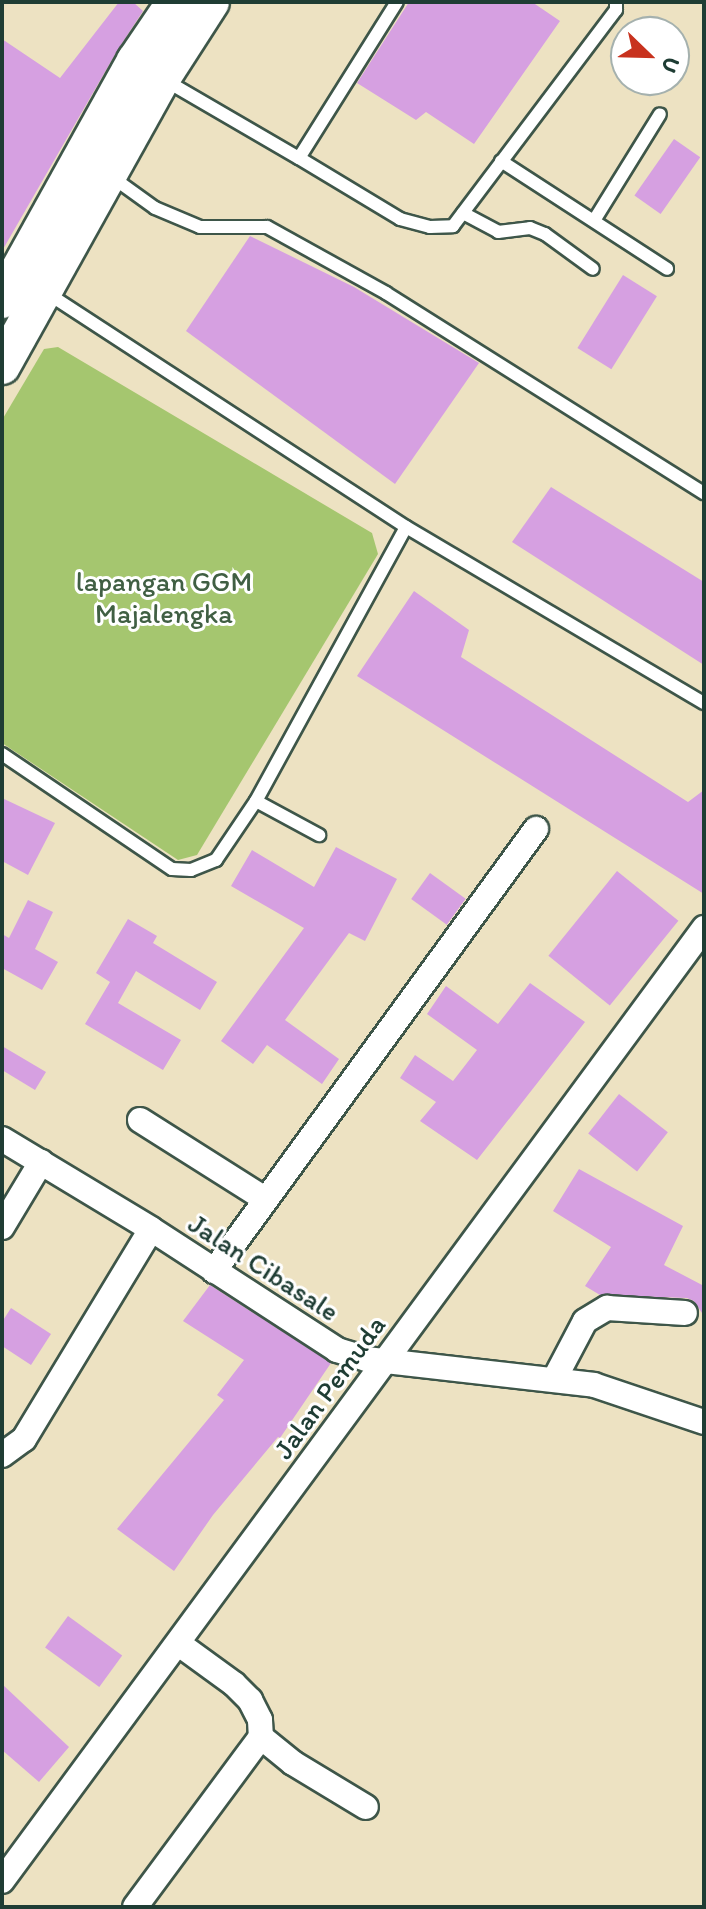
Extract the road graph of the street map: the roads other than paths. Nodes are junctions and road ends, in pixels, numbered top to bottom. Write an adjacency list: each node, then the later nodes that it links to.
1 (175, 2): 5 (main road)
2 (211, 2): 5 (main road)
3 (397, 2): 7 (lane)
4 (616, 2): 8 (lane)
5 (149, 70): 7 (lane); 9 (main road); 15 (main road)
6 (660, 114): 11 (lane)
7 (299, 158): 10 (lane)
8 (501, 161): 10 (lane); 11 (lane)
9 (109, 175): 14 (main road); 17 (lane)
10 (463, 213): 12 (lane)
11 (595, 219): 13 (lane)
12 (593, 269)
13 (667, 269)
14 (44, 291): 16 (main road); 18 (lane)
15 (2, 300)
16 (2, 366)
17 (704, 493)
18 (406, 527): 19 (lane); 21 (lane)
19 (704, 703)
20 (2, 754): 21 (lane)
21 (256, 801): 23 (lane)
22 (536, 829): 28 (street)
23 (319, 835)
24 (704, 928): 33 (street, Jalan Pemuda)
25 (140, 1120): 28 (street)
26 (2, 1139): 27 (street, Jalan Cibasale)
27 (41, 1162): 29 (street); 30 (street, Jalan Cibasale)
28 (265, 1199): 31 (street)
29 (2, 1227)
30 (151, 1229): 31 (street, Jalan Cibasale); 36 (street)
31 (214, 1271): 33 (street, Jalan Cibasale)
32 (685, 1313): 34 (street)
33 (387, 1359): 34 (street, Jalan Cibasale); 37 (street, Jalan Pemuda)
34 (555, 1378): 35 (street, Jalan Cibasale)
35 (704, 1422)
36 (2, 1455)
37 (179, 1644): 38 (street); 40 (street, Jalan Pemuda)
38 (261, 1737): 39 (street); 41 (street)
39 (366, 1807)
40 (3, 1879)
41 (135, 1907)

